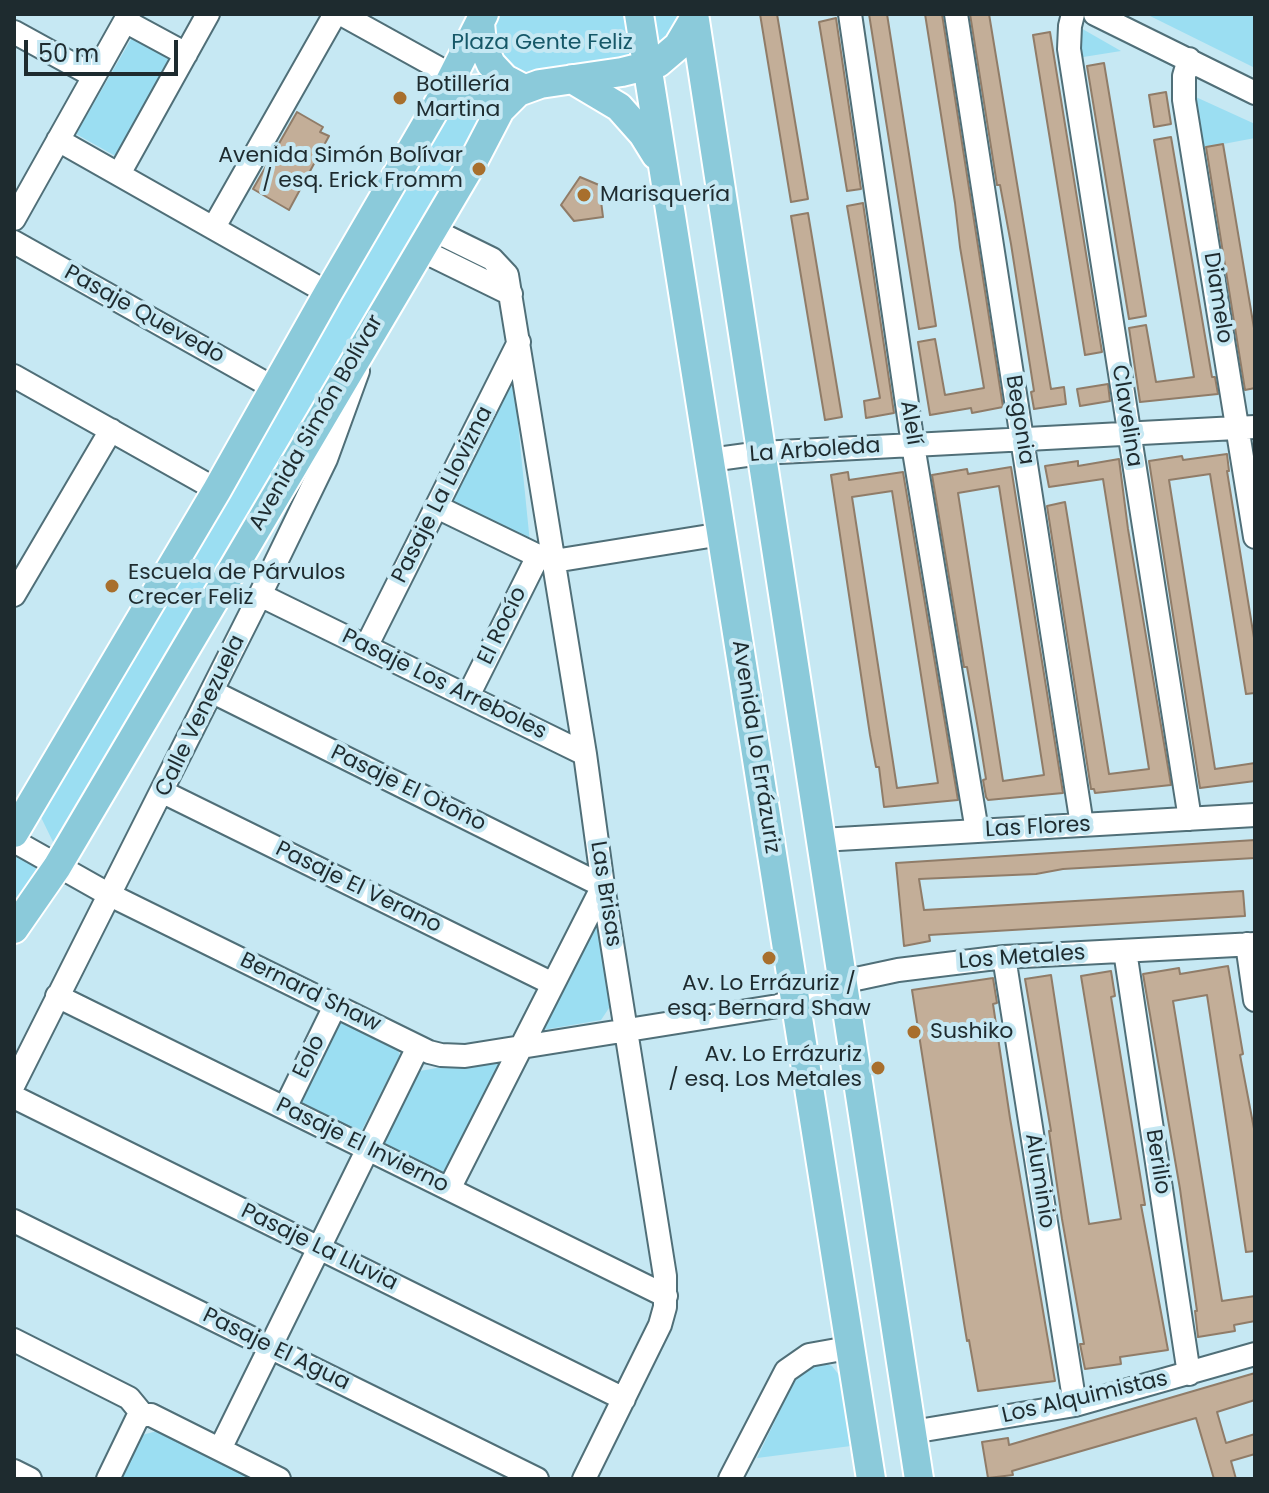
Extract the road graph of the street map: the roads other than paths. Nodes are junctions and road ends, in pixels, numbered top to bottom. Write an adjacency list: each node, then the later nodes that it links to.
1 (208, 14): 13 (street)
2 (335, 14): 26 (street)
3 (341, 14): 18 (street)
4 (639, 14): 15 (main road, Avenida Lo Errázuriz)
5 (850, 14): 38 (street, Alelí)
6 (956, 14): 37 (street, Begonia)
7 (1073, 14): 36 (street, Clavelina)
8 (1095, 14): 14 (street)
9 (694, 16): 15 (main road, Avenida Simón Bolívar); 39 (main road)
10 (127, 17): 13 (street); 16 (street)
11 (482, 18): 18 (main road); 19 (main road)
12 (14, 32): 16 (street)
13 (186, 54): 24 (street)
14 (1189, 59): 20 (street); 34 (street, Diamelo)
15 (647, 67): 17 (main road, Avenida Simón Bolívar); 23 (main road, Avenida Lo Errázuriz)
16 (94, 76): 22 (street)
17 (572, 79): 19 (main road, Avenida Simón Bolívar); 23 (main road)
18 (447, 88): 21 (main road); 29 (main road)
19 (524, 89): 21 (main road, Avenida Simón Bolívar)
20 (1255, 93)
21 (500, 110): 27 (main road, Avenida Simón Bolívar)
22 (58, 140): 24 (street); 25 (street)
23 (662, 166): 40 (main road, Avenida Lo Errázuriz)
24 (119, 174): 26 (street)
25 (14, 219)
26 (214, 227): 29 (street)
27 (425, 239): 30 (main road, Avenida Simón Bolívar); 31 (street, Las Brisas)
28 (14, 242): 33 (street, Pasaje Quevedo)
29 (328, 293): 33 (main road)
30 (367, 339): 47 (street, Calle Venezuela); 61 (main road, Avenida Simón Bolívar)
31 (519, 342): 42 (street, Pasaje La Llovizna); 45 (street, Las Brisas)
32 (14, 377): 35 (street)
33 (274, 388): 41 (main road)
34 (1246, 428): 36 (street, La Arboleda); 44 (street, Diamelo)
35 (111, 430): 41 (street); 46 (street)
36 (1129, 436): 37 (street, La Arboleda); 55 (street, Clavelina)
37 (1022, 440): 38 (street, La Arboleda); 56 (street, Begonia)
38 (913, 445): 39 (street, La Arboleda); 57 (street, Alelí)
39 (761, 453): 40 (street, La Arboleda); 59 (main road)
40 (710, 460): 43 (main road, Avenida Lo Errázuriz)
41 (217, 490): 53 (main road)
42 (437, 507): 45 (street); 48 (street, Pasaje La Llovizna)
43 (722, 534): 45 (street); 72 (main road, Avenida Lo Errázuriz)
44 (1255, 537)
45 (546, 559): 50 (street, El Rocío); 51 (street, Las Brisas)
46 (14, 595)
47 (260, 595): 48 (street, Pasaje Los Arreboles); 49 (street, Calle Venezuela)
48 (366, 647): 50 (street, Pasaje Los Arreboles)
49 (213, 692): 52 (street, Calle Venezuela); 62 (street, Pasaje El Otoño)
50 (468, 696): 51 (street, Pasaje Los Arreboles)
51 (585, 754): 62 (street, Las Brisas)
52 (163, 792): 63 (street, Calle Venezuela); 68 (street, Pasaje El Verano)
53 (22, 802): 58 (main road)
54 (1255, 815): 55 (street, Las Flores)
55 (1190, 819): 56 (street, Las Flores)
56 (1082, 825): 57 (street, Las Flores)
57 (977, 831): 59 (street, Las Flores)
58 (14, 833)
59 (821, 840): 69 (main road)
60 (14, 841): 61 (street, Bernard Shaw)
61 (57, 867): 63 (street, Bernard Shaw); 64 (main road, Avenida Simón Bolívar)
62 (603, 886): 68 (street); 74 (street, Las Brisas)
63 (108, 894): 70 (street, Calle Venezuela); 73 (street, Bernard Shaw)
64 (14, 929)
65 (1251, 944): 66 (street, Los Metales); 71 (street)
66 (1125, 951): 67 (street, Los Metales); 89 (street, Berilio)
67 (1004, 957): 69 (street, Los Metales); 91 (street, Aluminio)
68 (553, 984): 76 (street)
69 (843, 984): 72 (street, Los Metales); 93 (main road)
70 (57, 996): 77 (street, Calle Venezuela); 79 (street, Pasaje El Invierno)
71 (1255, 1000)
72 (794, 1001): 74 (street); 87 (main road, Avenida Lo Errázuriz)
73 (335, 1006): 75 (street, Bernard Shaw); 79 (street, Eolo)
74 (626, 1030): 76 (street, Bernard Shaw); 84 (street, Las Brisas)
75 (418, 1047): 76 (street, Bernard Shaw); 80 (street)
76 (521, 1047): 81 (street)
77 (14, 1084)
78 (14, 1097): 83 (street, Pasaje La Lluvia)
79 (285, 1108): 80 (street, Pasaje El Invierno)
80 (368, 1149): 81 (street, Pasaje El Invierno); 83 (street)
81 (449, 1189): 84 (street, Pasaje El Invierno)
82 (14, 1221): 86 (street, Pasaje El Agua)
83 (319, 1248): 86 (street); 90 (street, Pasaje La Lluvia)
84 (666, 1296): 90 (street, Las Brisas)
85 (14, 1340): 92 (street)
86 (270, 1347): 94 (street); 99 (street, Pasaje El Agua)
87 (848, 1348): 101 (street); 102 (main road, Avenida Lo Errázuriz)
88 (1255, 1354): 89 (street, Los Alquimistas)
89 (1189, 1374): 91 (street, Los Alquimistas)
90 (624, 1399): 100 (street, Las Brisas)
91 (1075, 1405): 93 (street, Los Alquimistas)
92 (143, 1415): 94 (street); 97 (street)
93 (912, 1432): 103 (main road)
94 (220, 1449): 98 (street)
95 (14, 1471): 96 (street)
96 (30, 1479)
97 (108, 1479)
98 (279, 1479)
99 (537, 1479)
100 (584, 1479)
101 (730, 1479)
102 (871, 1479)
103 (919, 1479)

